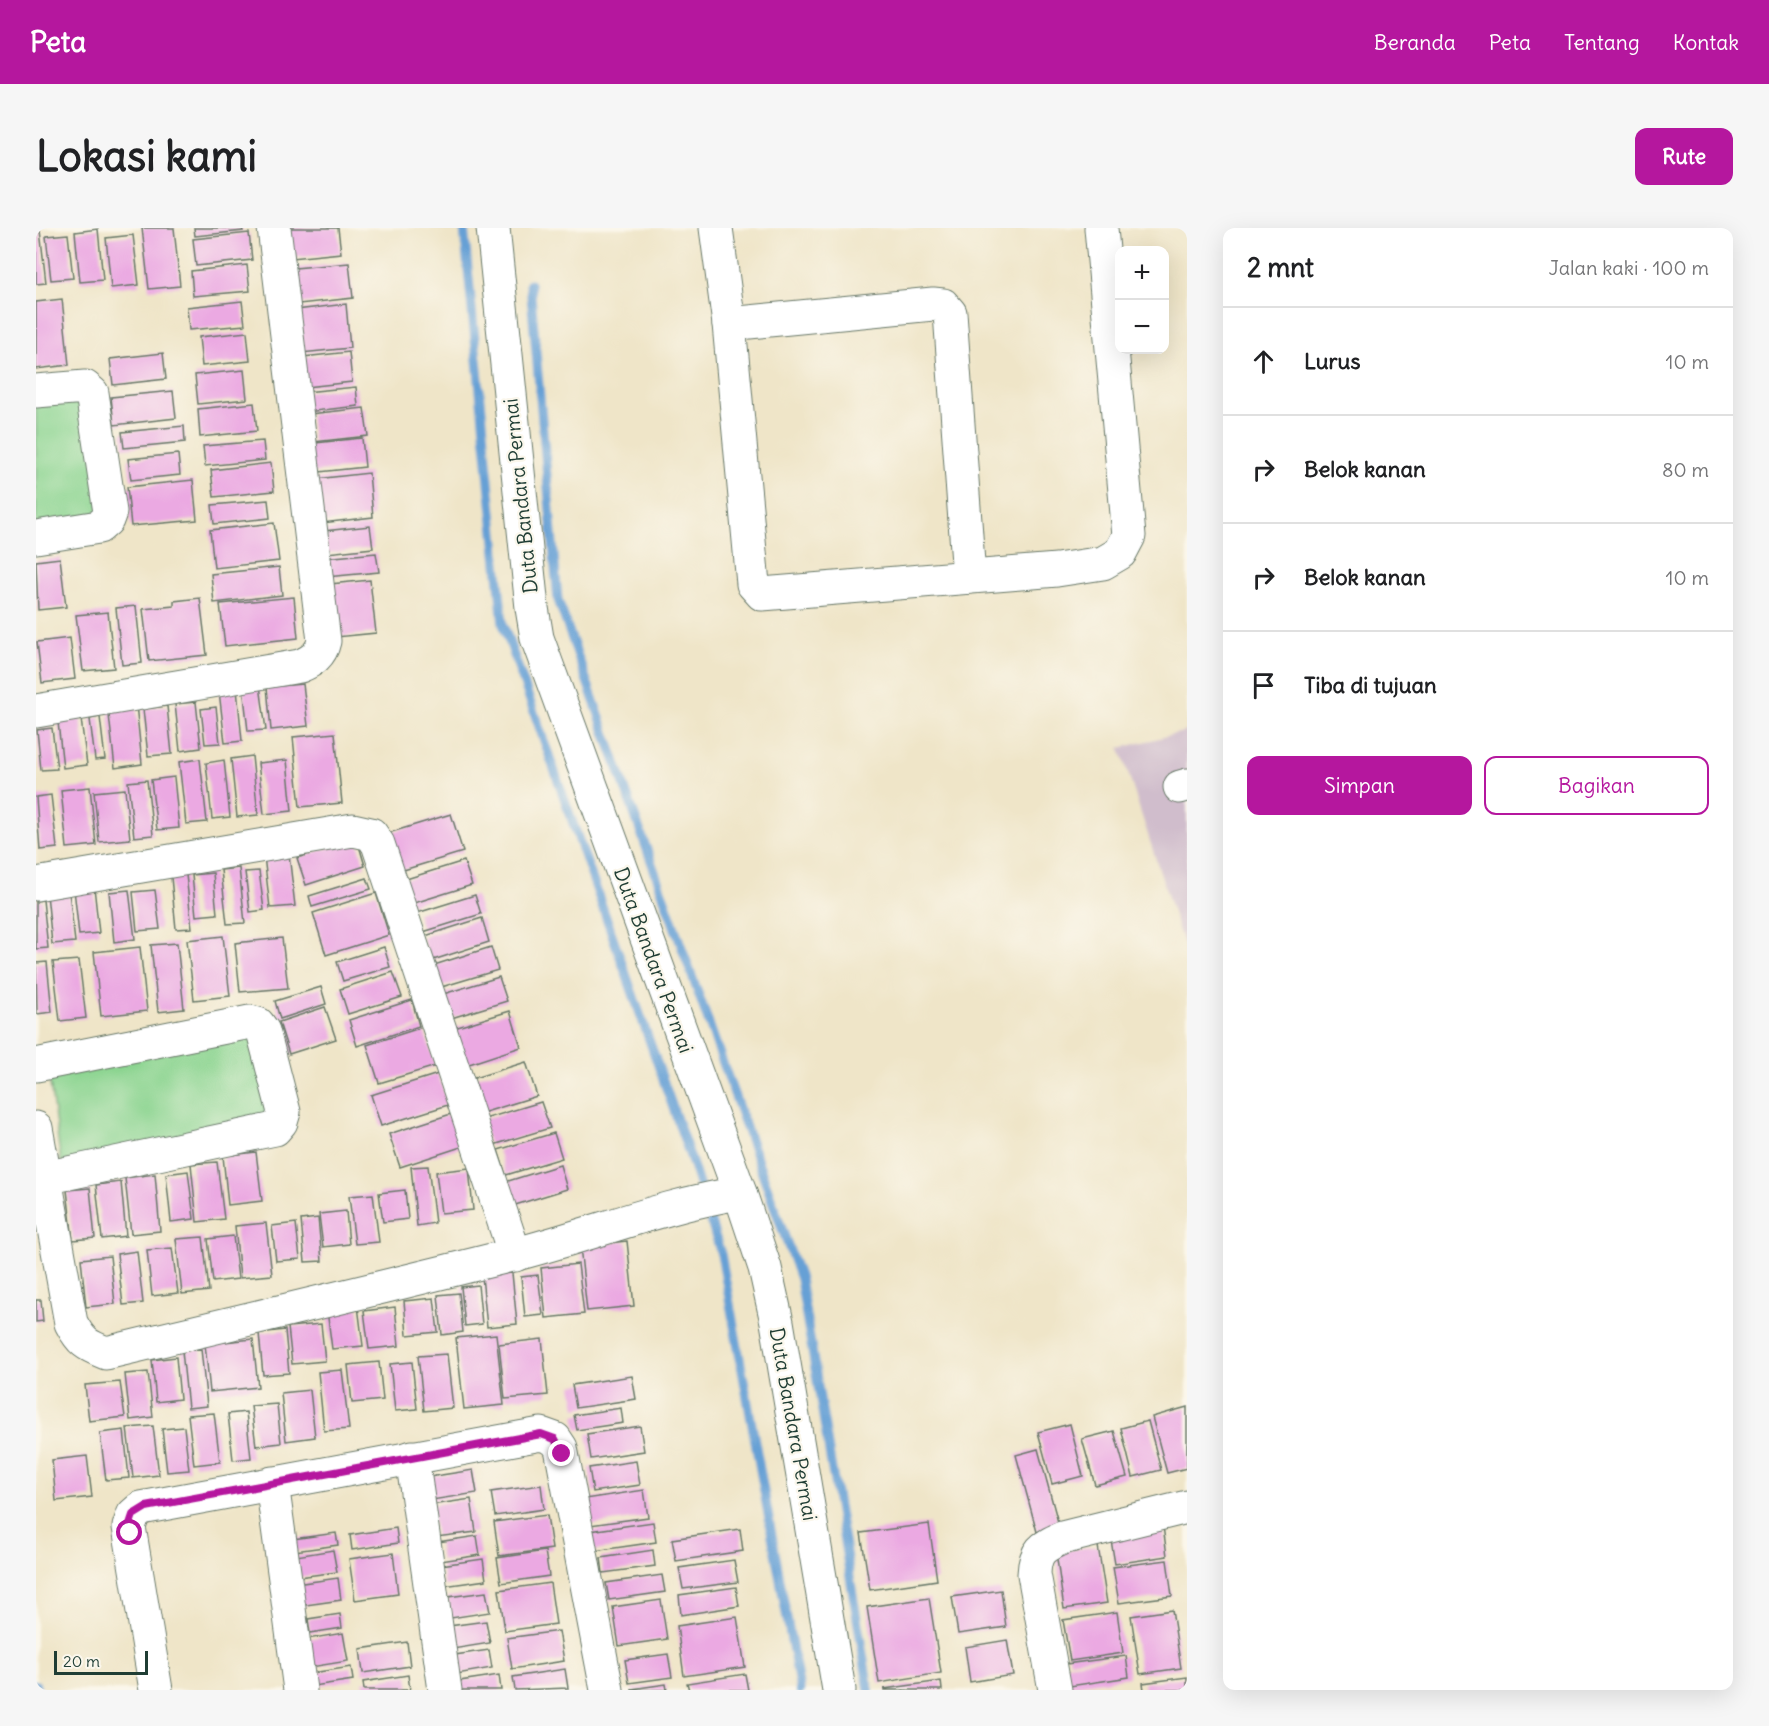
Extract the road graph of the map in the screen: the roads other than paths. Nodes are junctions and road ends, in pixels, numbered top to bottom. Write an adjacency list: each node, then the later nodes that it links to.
1 (274, 228): 9 (street)
2 (494, 228): 14 (street, Duta Bandara Permai)
3 (716, 228): 5 (street)
4 (1101, 228): 8 (street)
5 (729, 324): 8 (street); 8 (street)
6 (36, 391): 7 (street)
7 (36, 537)
8 (969, 577)
9 (36, 711)
10 (36, 884): 15 (street)
11 (36, 1065): 13 (street)
12 (36, 1128): 13 (street)
13 (45, 1178): 15 (street)
14 (729, 1194): 15 (street); 23 (street, Duta Bandara Permai)
15 (515, 1255)
16 (412, 1457): 17 (street); 21 (street); 22 (street)
17 (272, 1484): 19 (street); 20 (street)
18 (1187, 1507): 24 (street)
19 (156, 1690)
20 (300, 1690)
21 (446, 1690)
22 (607, 1690)
23 (839, 1690)
24 (1055, 1690)

